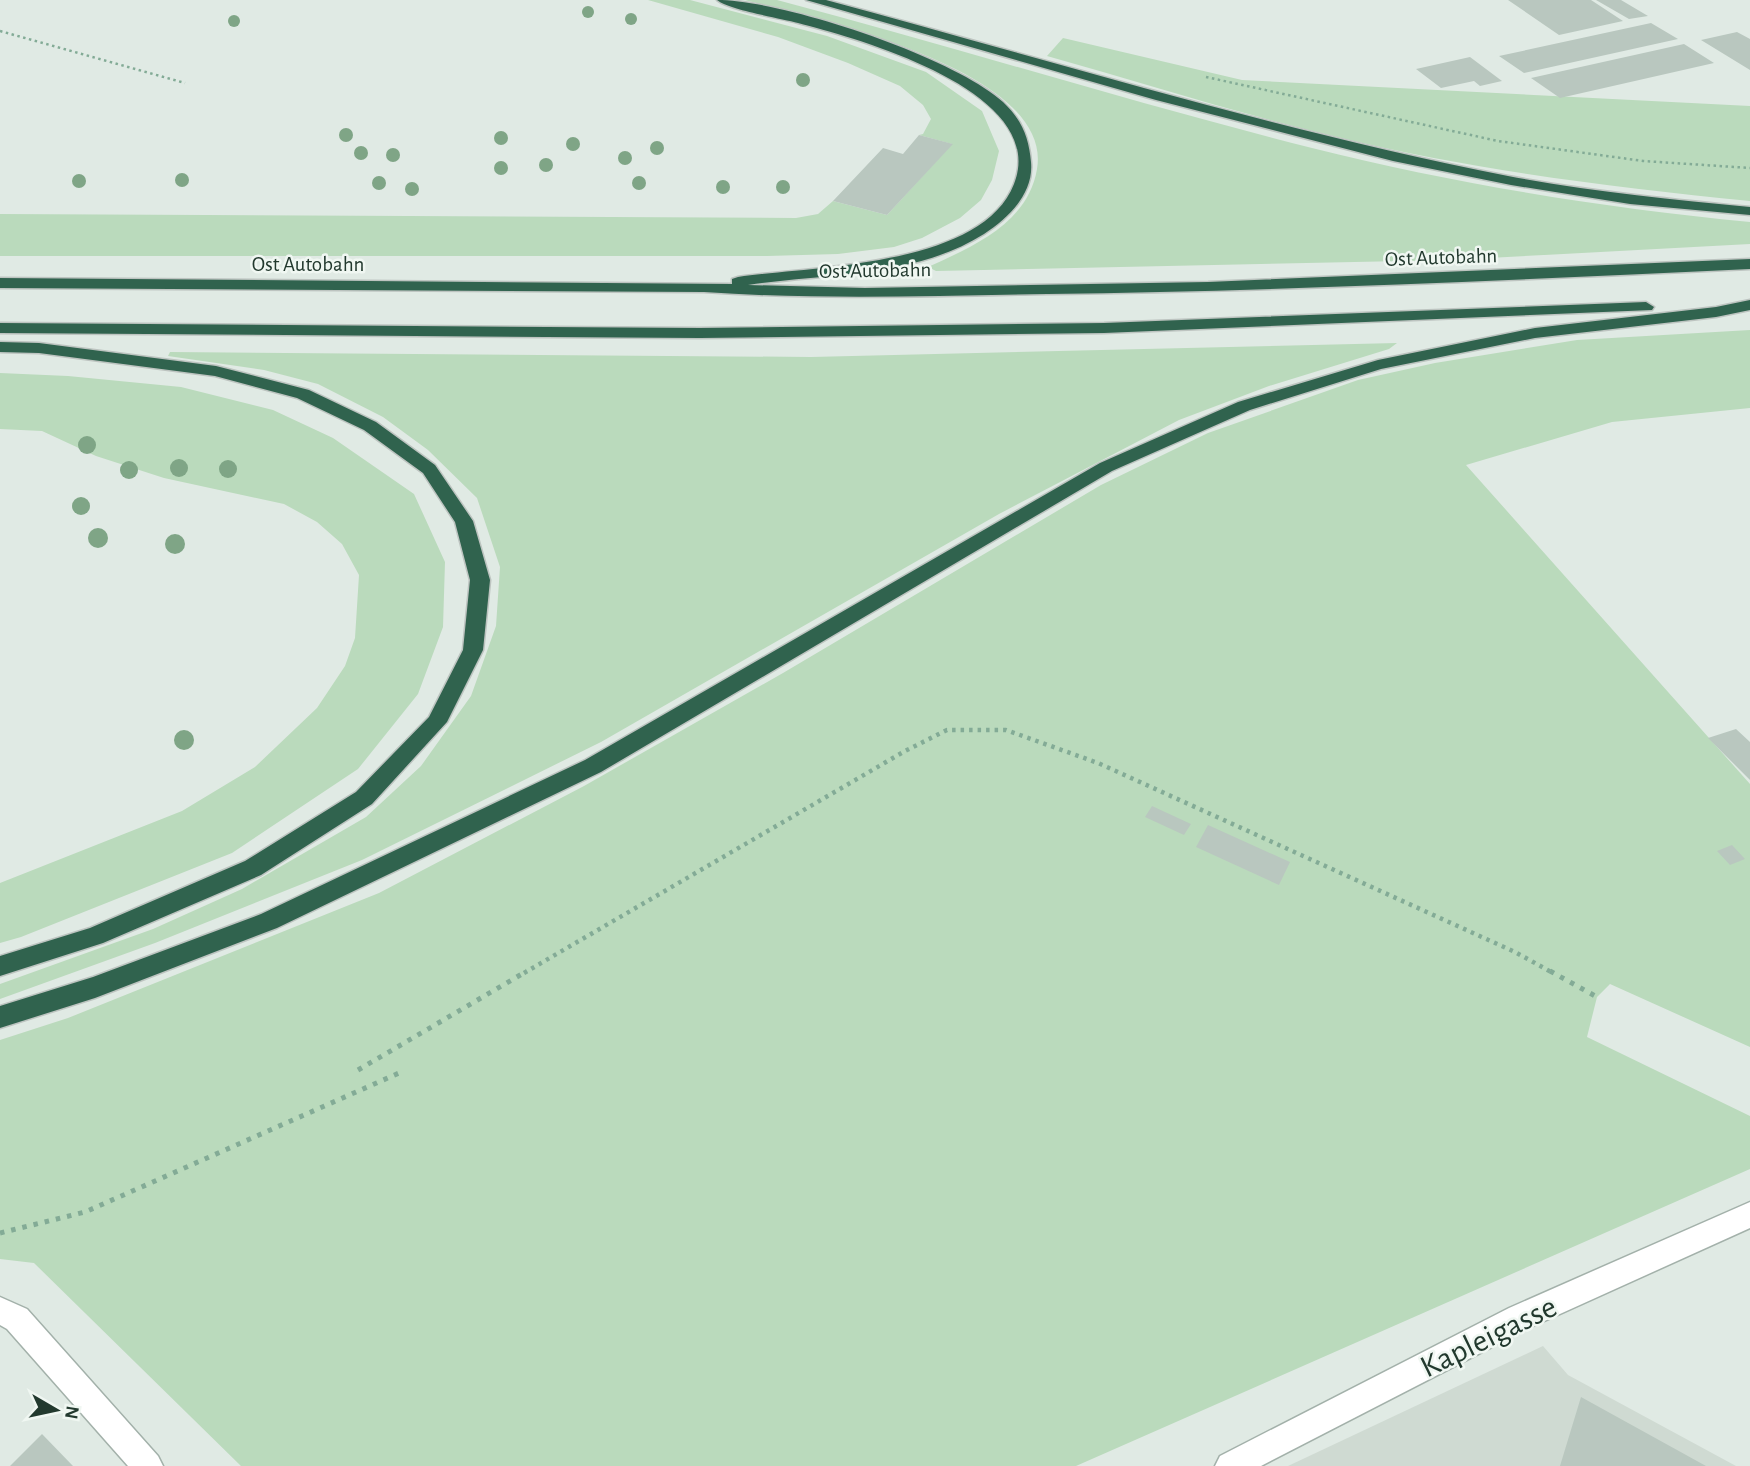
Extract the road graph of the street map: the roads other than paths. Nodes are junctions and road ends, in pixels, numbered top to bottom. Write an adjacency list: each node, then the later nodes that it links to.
1 (723, 0): 6 (highway)
2 (812, 0): 3 (highway)
3 (1750, 211)
4 (1750, 264): 6 (highway, Ost Autobahn)
5 (0, 283): 6 (highway, Ost Autobahn)
6 (704, 287)
7 (1750, 303): 8 (highway); 11 (highway)
8 (0, 328)
9 (0, 347): 10 (highway)
10 (0, 966)
11 (0, 1017)
12 (1750, 1214): 15 (street, Kapleigasse)
13 (0, 1311): 14 (street)
14 (148, 1466)
15 (1230, 1466)

